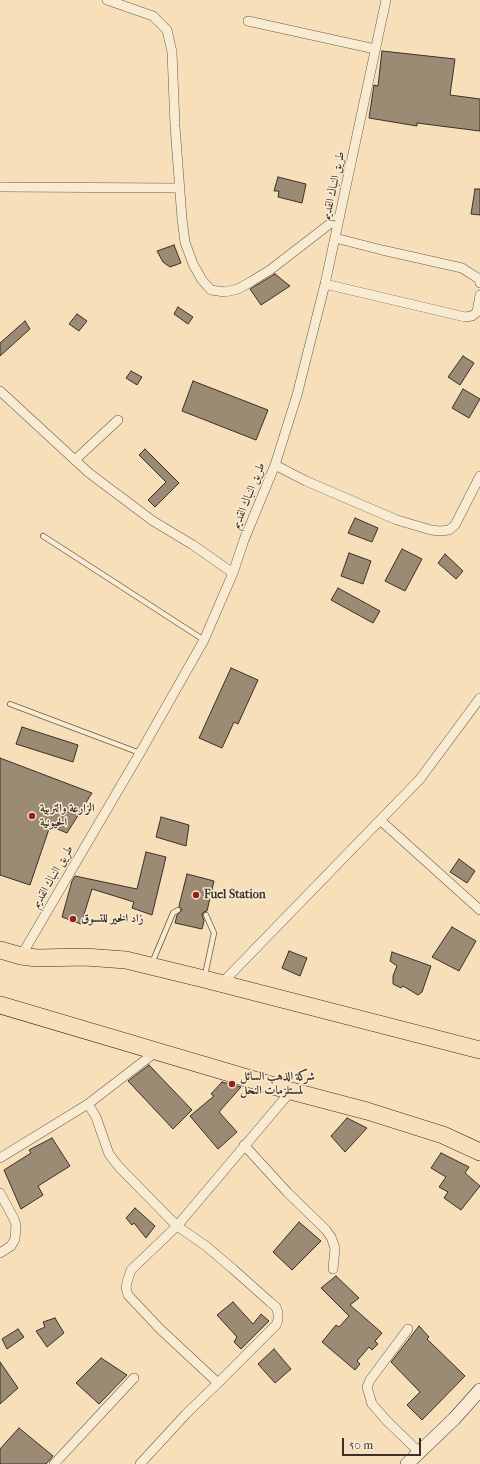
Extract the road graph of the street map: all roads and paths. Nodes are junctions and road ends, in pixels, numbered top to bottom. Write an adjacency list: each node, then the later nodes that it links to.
1 (107, 0): 6 (street)
2 (386, 0): 4 (street, طريق النباك القديم)
3 (248, 21): 4 (street)
4 (375, 49): 7 (street, طريق النباك القديم)
5 (0, 186): 6 (street)
6 (179, 188): 7 (street)
7 (340, 216): 8 (street, طريق النباك القديم)
8 (335, 238): 9 (street); 10 (street, طريق النباك القديم)
9 (480, 283)
10 (325, 284): 11 (street); 15 (street, طريق النباك القديم)
11 (480, 295)
12 (0, 391): 14 (street)
13 (118, 420): 14 (street)
14 (75, 460): 18 (street)
15 (275, 465): 16 (street); 18 (street, طريق النباك القديم)
16 (480, 476)
17 (43, 536): 19 (lane)
18 (233, 573): 19 (street, طريق النباك القديم)
19 (204, 640): 22 (street, طريق النباك القديم)
20 (480, 698): 23 (street)
21 (10, 704): 22 (lane)
22 (140, 754): 28 (street, طريق النباك القديم)
23 (380, 820): 25 (street); 31 (street)
24 (178, 910): 29 (lane)
25 (480, 910)
26 (206, 915): 30 (lane)
27 (0, 950): 28 (highway)
28 (21, 956): 29 (highway)
29 (151, 966): 30 (highway)
30 (204, 978): 31 (highway)
31 (222, 983): 33 (highway)
32 (0, 1005): 34 (highway)
33 (480, 1050)
34 (157, 1051): 35 (highway); 36 (street)
35 (291, 1091): 37 (street); 38 (highway)
36 (88, 1104): 39 (street); 41 (street)
37 (244, 1145): 41 (street); 43 (street)
38 (480, 1152)
39 (0, 1158)
40 (0, 1193): 42 (street)
41 (177, 1226): 46 (street); 46 (street)
42 (0, 1253)
43 (333, 1270)
44 (408, 1329): 48 (street)
45 (134, 1378): 49 (street)
46 (218, 1383): 50 (street)
47 (480, 1390): 48 (main road)
48 (419, 1452): 51 (main road)
49 (54, 1464)
50 (140, 1464)
51 (407, 1464)

